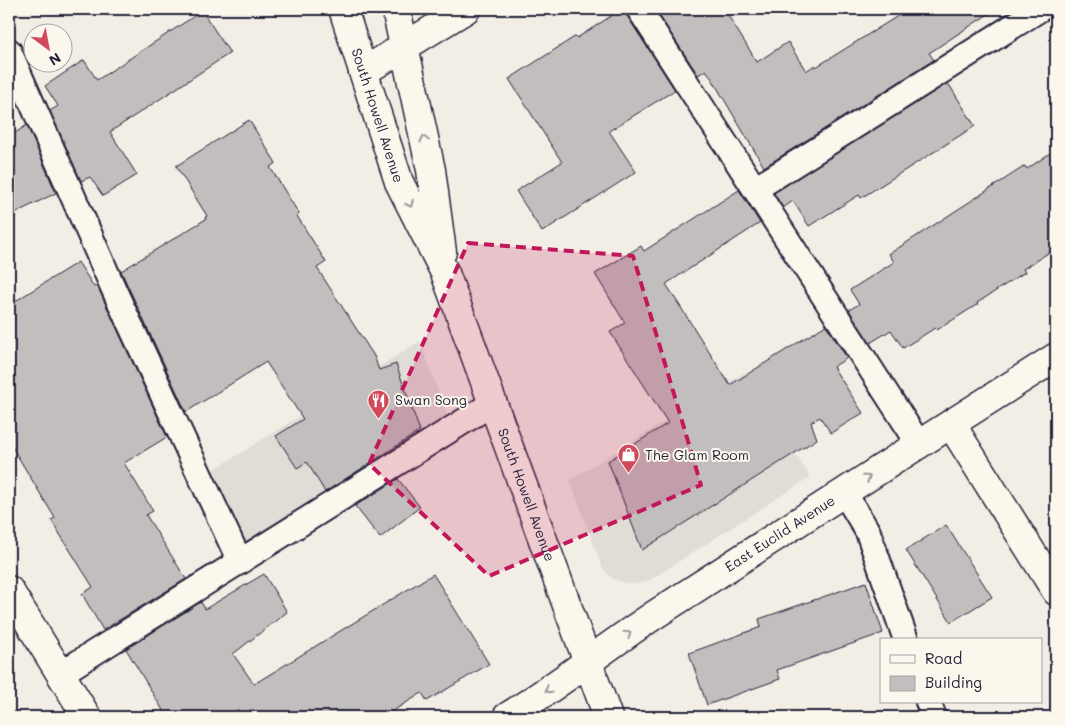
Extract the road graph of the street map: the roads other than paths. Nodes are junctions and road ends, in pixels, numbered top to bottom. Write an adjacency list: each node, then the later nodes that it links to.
1 (343, 9): 8 (street, South Howell Avenue)
2 (396, 9): 6 (street, South Howell Avenue)
3 (466, 9): 6 (street)
4 (639, 9): 9 (lane)
5 (1040, 9): 9 (lane)
6 (403, 48): 8 (street); 10 (street, South Howell Avenue, one-way to 6)
7 (9, 51): 16 (lane)
8 (363, 72): 10 (street, South Howell Avenue, one-way to 10)
9 (755, 189): 14 (lane)
10 (445, 273): 12 (street, South Howell Avenue)
11 (1056, 357): 13 (street, East Euclid Avenue)
12 (493, 403): 16 (lane); 20 (street, South Howell Avenue)
13 (951, 424): 14 (street, East Euclid Avenue); 18 (street)
14 (919, 444): 15 (street, East Euclid Avenue, one-way to 14)
15 (844, 492): 19 (lane); 20 (street, East Euclid Avenue, one-way to 15)
16 (240, 562): 21 (lane)
17 (9, 590): 21 (street)
18 (1056, 591)
19 (905, 638)
20 (588, 662): 24 (street, East Euclid Avenue, one-way to 24); 25 (street, South Howell Avenue)
21 (60, 674): 23 (street)
22 (929, 704): 26 (lane)
23 (86, 717)
24 (507, 717)
25 (608, 717)
26 (934, 717)

